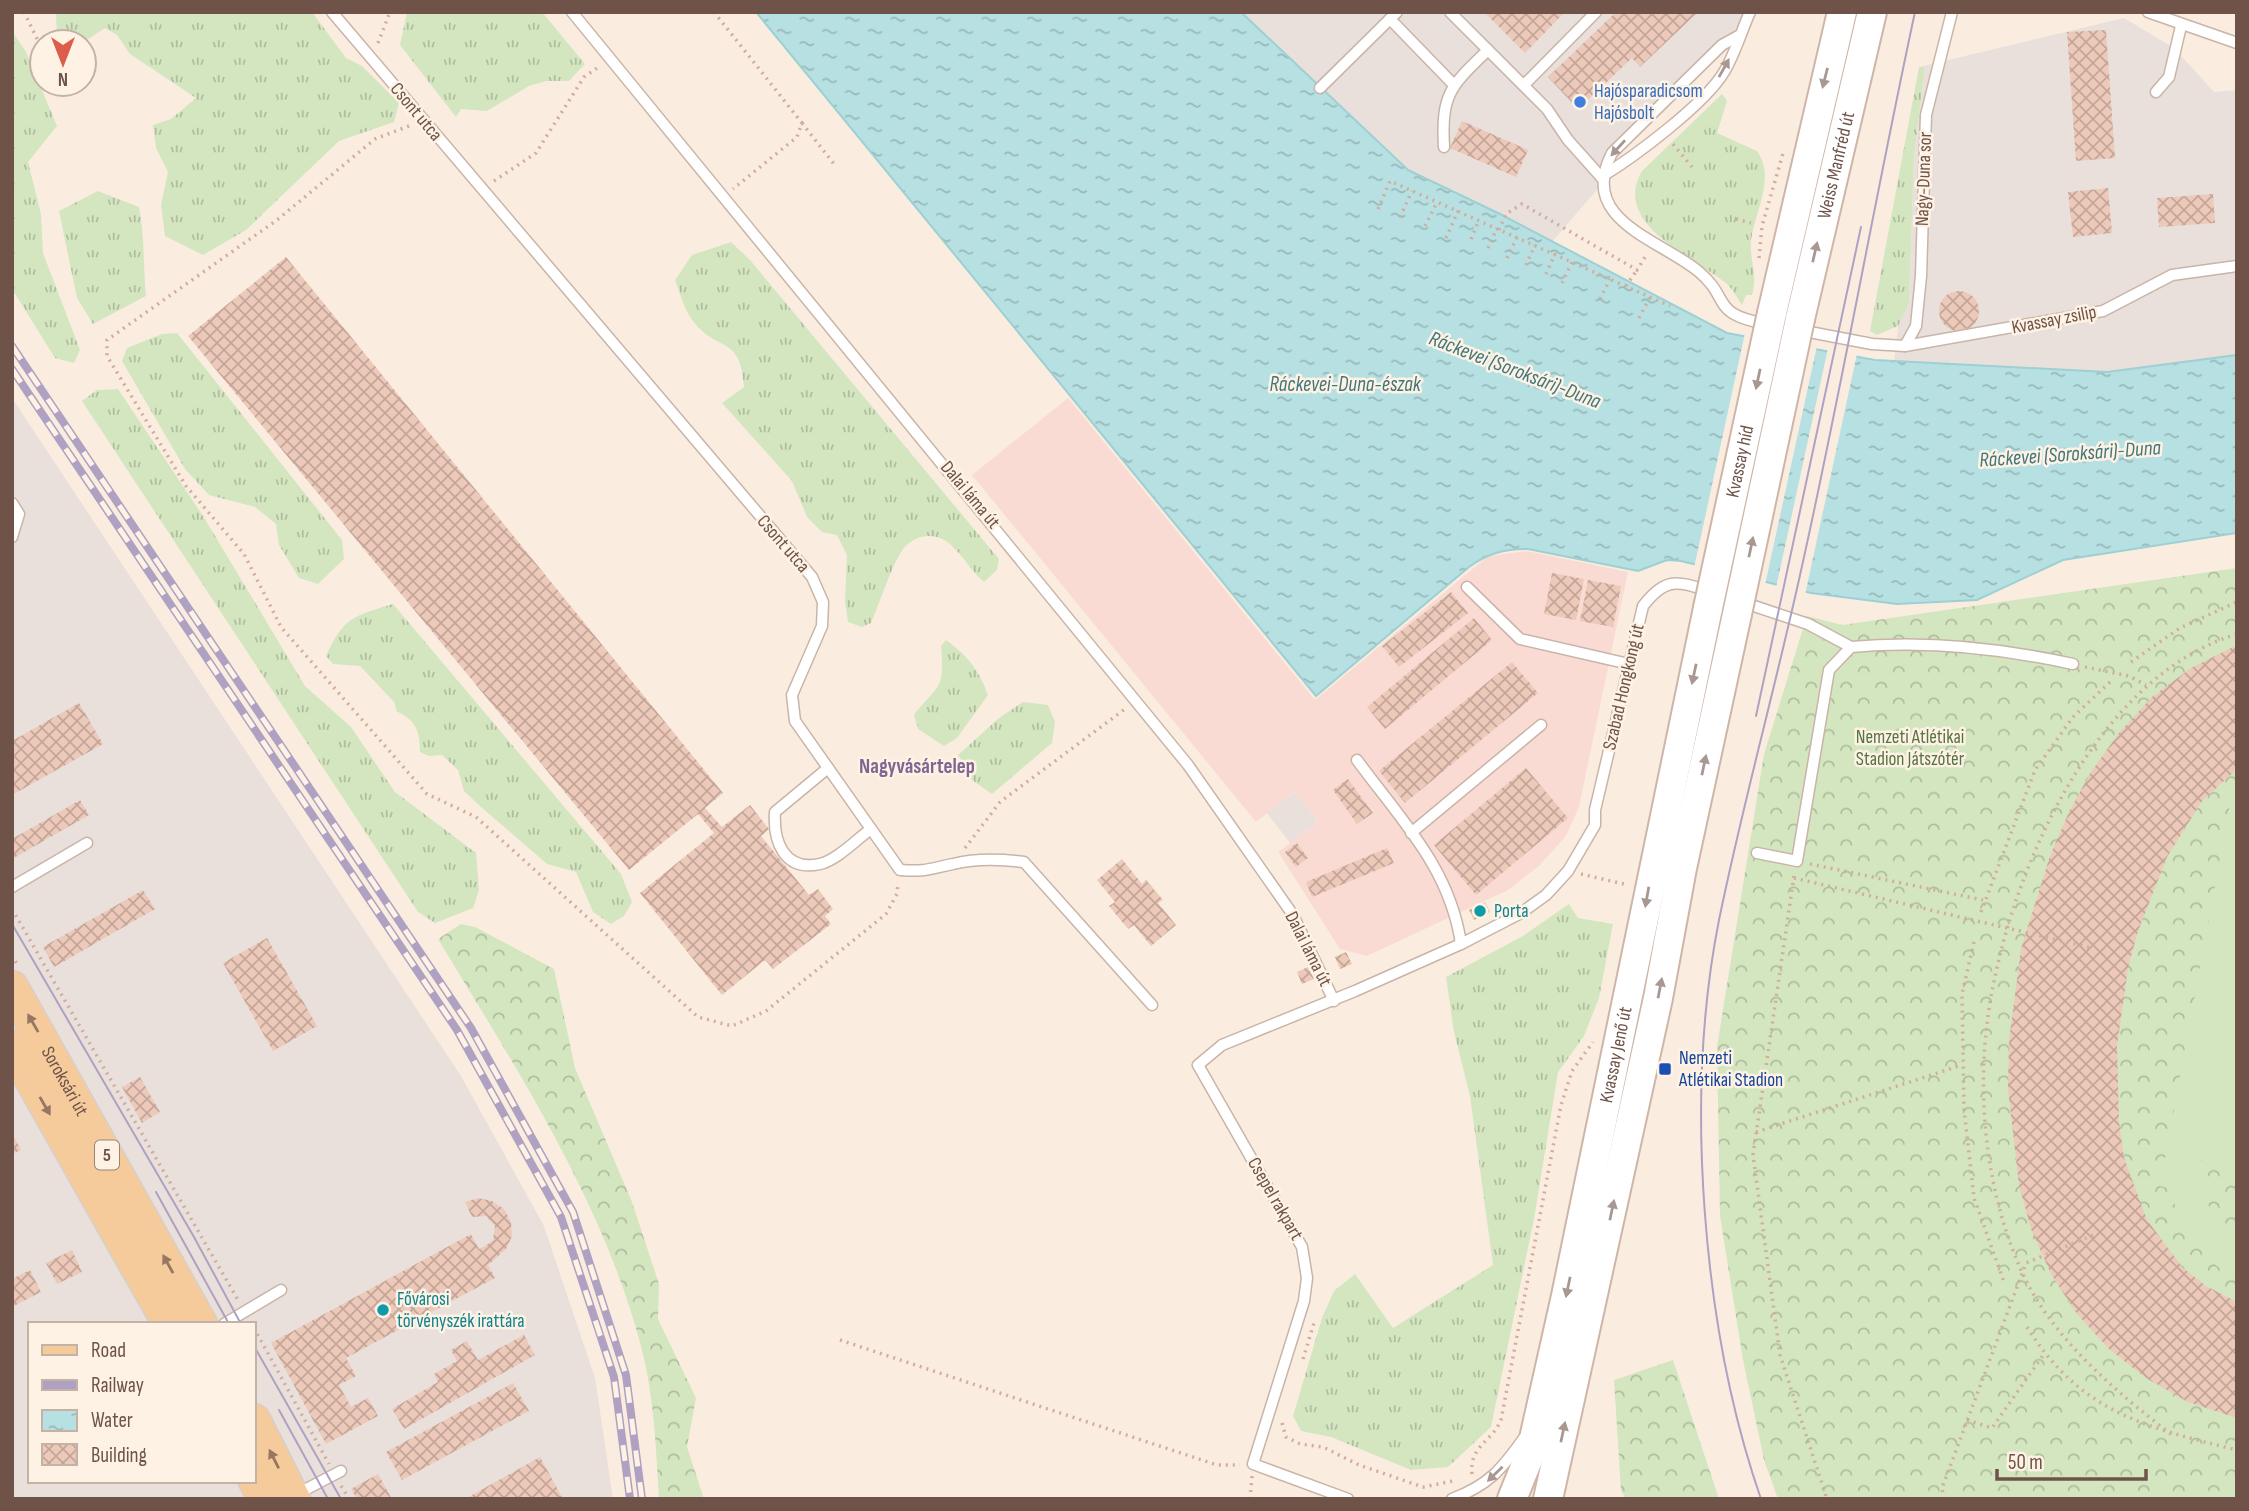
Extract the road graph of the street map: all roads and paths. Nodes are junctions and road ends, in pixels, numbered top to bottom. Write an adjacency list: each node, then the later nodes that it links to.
1 (24, 12): 15 (path)
2 (332, 12): 20 (lane, Csont utca)
3 (390, 12): 20 (path)
4 (572, 12): 19 (lane, Dalai láma út)
5 (714, 12): 26 (path)
6 (1450, 12): 18 (lane)
7 (1596, 12): 22 (lane)
8 (1750, 12): 16 (lane)
9 (1842, 12): 65 (main road, Weiss Manfréd út, one-way to 65)
10 (1872, 12): 67 (main road, Weiss Manfréd út, one-way to 10)
11 (1952, 12): 68 (lane, Nagy-Duna sor)
12 (2148, 12): 14 (lane)
13 (1394, 16): 21 (lane); 23 (lane)
14 (2180, 26): 17 (lane); 24 (lane)
15 (32, 28)
16 (1740, 35): 27 (lane, one-way to 16); 32 (lane, one-way to 32)
17 (2237, 43)
18 (1488, 50): 21 (lane); 22 (lane)
19 (610, 58): 33 (path); 35 (lane, Dalai láma út)
20 (372, 60): 25 (lane, Csont utca)
21 (1453, 84): 29 (lane)
22 (1524, 85): 32 (lane)
23 (1320, 88)
24 (2156, 92)
25 (423, 121): 33 (lane, Csont utca); 91 (path)
26 (802, 123): 30 (path); 35 (path)
27 (1663, 131): 31 (path); 32 (lane)
28 (1787, 139): 44 (path)
29 (1444, 147)
30 (834, 164)
31 (1692, 167)
32 (1601, 177): 50 (lane, Kvassay zsilip)
33 (480, 190): 84 (lane, Csont utca)
34 (1412, 191): 36 (path); 37 (path); 39 (path)
35 (724, 197): 81 (lane, Dalai láma út)
36 (1437, 202): 38 (path); 43 (path)
37 (1378, 209)
38 (1458, 211): 41 (path); 47 (path)
39 (1400, 218)
40 (1735, 219): 42 (path)
41 (1479, 220): 45 (path); 48 (path)
42 (1751, 223)
43 (1425, 226)
44 (1762, 226)
45 (1498, 229): 46 (path); 51 (path); 57 (path)
46 (1517, 237): 49 (path); 53 (path)
47 (1446, 238)
48 (1471, 239)
49 (1535, 245): 52 (path); 55 (path)
50 (1654, 245): 57 (path); 68 (lane, Kvassay zsilip)
51 (1488, 248)
52 (1555, 254): 54 (path); 58 (path)
53 (1507, 258)
54 (1572, 262): 59 (path); 60 (path)
55 (1526, 265)
56 (2237, 266): 68 (lane, Kvassay zsilip)
57 (1636, 270): 61 (path)
58 (1546, 274)
59 (1610, 279): 61 (path); 63 (path)
60 (1562, 283)
61 (1626, 286): 62 (path)
62 (1650, 297): 64 (path); 66 (path)
63 (1600, 299)
64 (1670, 306)
65 (1772, 313): 73 (main road, Kvassay híd, one-way to 73, bridge)
66 (1639, 318)
67 (1800, 319): 73 (main road, Kvassay híd, one-way to 67, bridge)
68 (1905, 346)
69 (12, 503): 70 (lane)
70 (12, 537)
71 (1467, 587): 77 (lane)
72 (2237, 601): 76 (path)
73 (1724, 604): 75 (lane, Szabad Hongkong út); 77 (lane, Szabad Hongkong út); 125 (main road, Kvassay Jenő út, one-way to 125); 141 (main road, Kvassay Jenő út, one-way to 73)
74 (2237, 634): 80 (path)
75 (1851, 647): 78 (lane); 88 (lane)
76 (2131, 662)
77 (1629, 664): 92 (lane, Szabad Hongkong út)
78 (2073, 664): 80 (path)
79 (2110, 682): 95 (path)
80 (2146, 685): 98 (path)
81 (1138, 700): 89 (path); 103 (lane, Dalai láma út)
82 (1541, 725): 86 (lane)
83 (1357, 760): 86 (lane)
84 (828, 768): 85 (lane, Csont utca); 85 (lane)
85 (871, 829): 91 (lane, Csont utca)
86 (1411, 832): 100 (lane)
87 (87, 843): 94 (lane)
88 (1757, 853)
89 (954, 863): 91 (lane); 104 (lane)
90 (1814, 865): 95 (path)
91 (900, 870)
92 (1569, 871): 93 (path); 100 (lane, Szabad Hongkong út)
93 (1630, 885)
94 (12, 887)
95 (1983, 900): 97 (path)
96 (12, 909): 115 (path)
97 (1981, 912)
98 (2006, 929): 101 (path); 109 (path); 111 (path)
99 (1974, 942): 108 (path)
100 (1461, 944): 103 (lane, Szabad Hongkong út)
101 (2092, 948)
102 (12, 987): 117 (main road, Soroksári út / 5, one-way to 102)
103 (1334, 1001): 107 (lane, Szabad Hongkong út)
104 (1152, 1005)
105 (1595, 1039): 132 (path)
106 (12, 1046): 116 (main road, Soroksári út / 5, one-way to 116)
107 (1198, 1065): 130 (lane, Csepel rakpart)
108 (1962, 1065): 109 (path); 112 (path)
109 (1756, 1132): 142 (path)
110 (2098, 1233): 111 (path)
111 (2022, 1273): 126 (path); 128 (path)
112 (2004, 1282)
113 (281, 1290): 115 (lane)
114 (1317, 1311): 123 (path)
115 (245, 1312): 118 (lane)
116 (168, 1322)
117 (200, 1322)
118 (228, 1322)
119 (2027, 1327): 122 (path)
120 (256, 1331): 131 (path)
121 (840, 1340): 130 (path)
122 (2043, 1354): 126 (path); 128 (path)
123 (1303, 1360)
124 (1286, 1411): 133 (path)
125 (1539, 1418): 139 (lane, one-way to 139); 140 (main road, Kvassay Jenő út)
126 (1967, 1420): 143 (path)
127 (256, 1425): 135 (main road, one-way to 127)
128 (2171, 1434): 129 (path)
129 (2237, 1450)
130 (1253, 1464): 137 (path); 138 (lane)
131 (338, 1473): 135 (lane); 136 (path)
132 (1472, 1474)
133 (1461, 1479)
134 (256, 1480): 135 (main road)
135 (283, 1498)
136 (349, 1499)
137 (1250, 1499)
138 (1348, 1499)
139 (1452, 1499)
140 (1512, 1499)
141 (1548, 1499)
142 (1827, 1499)
143 (1944, 1499)

